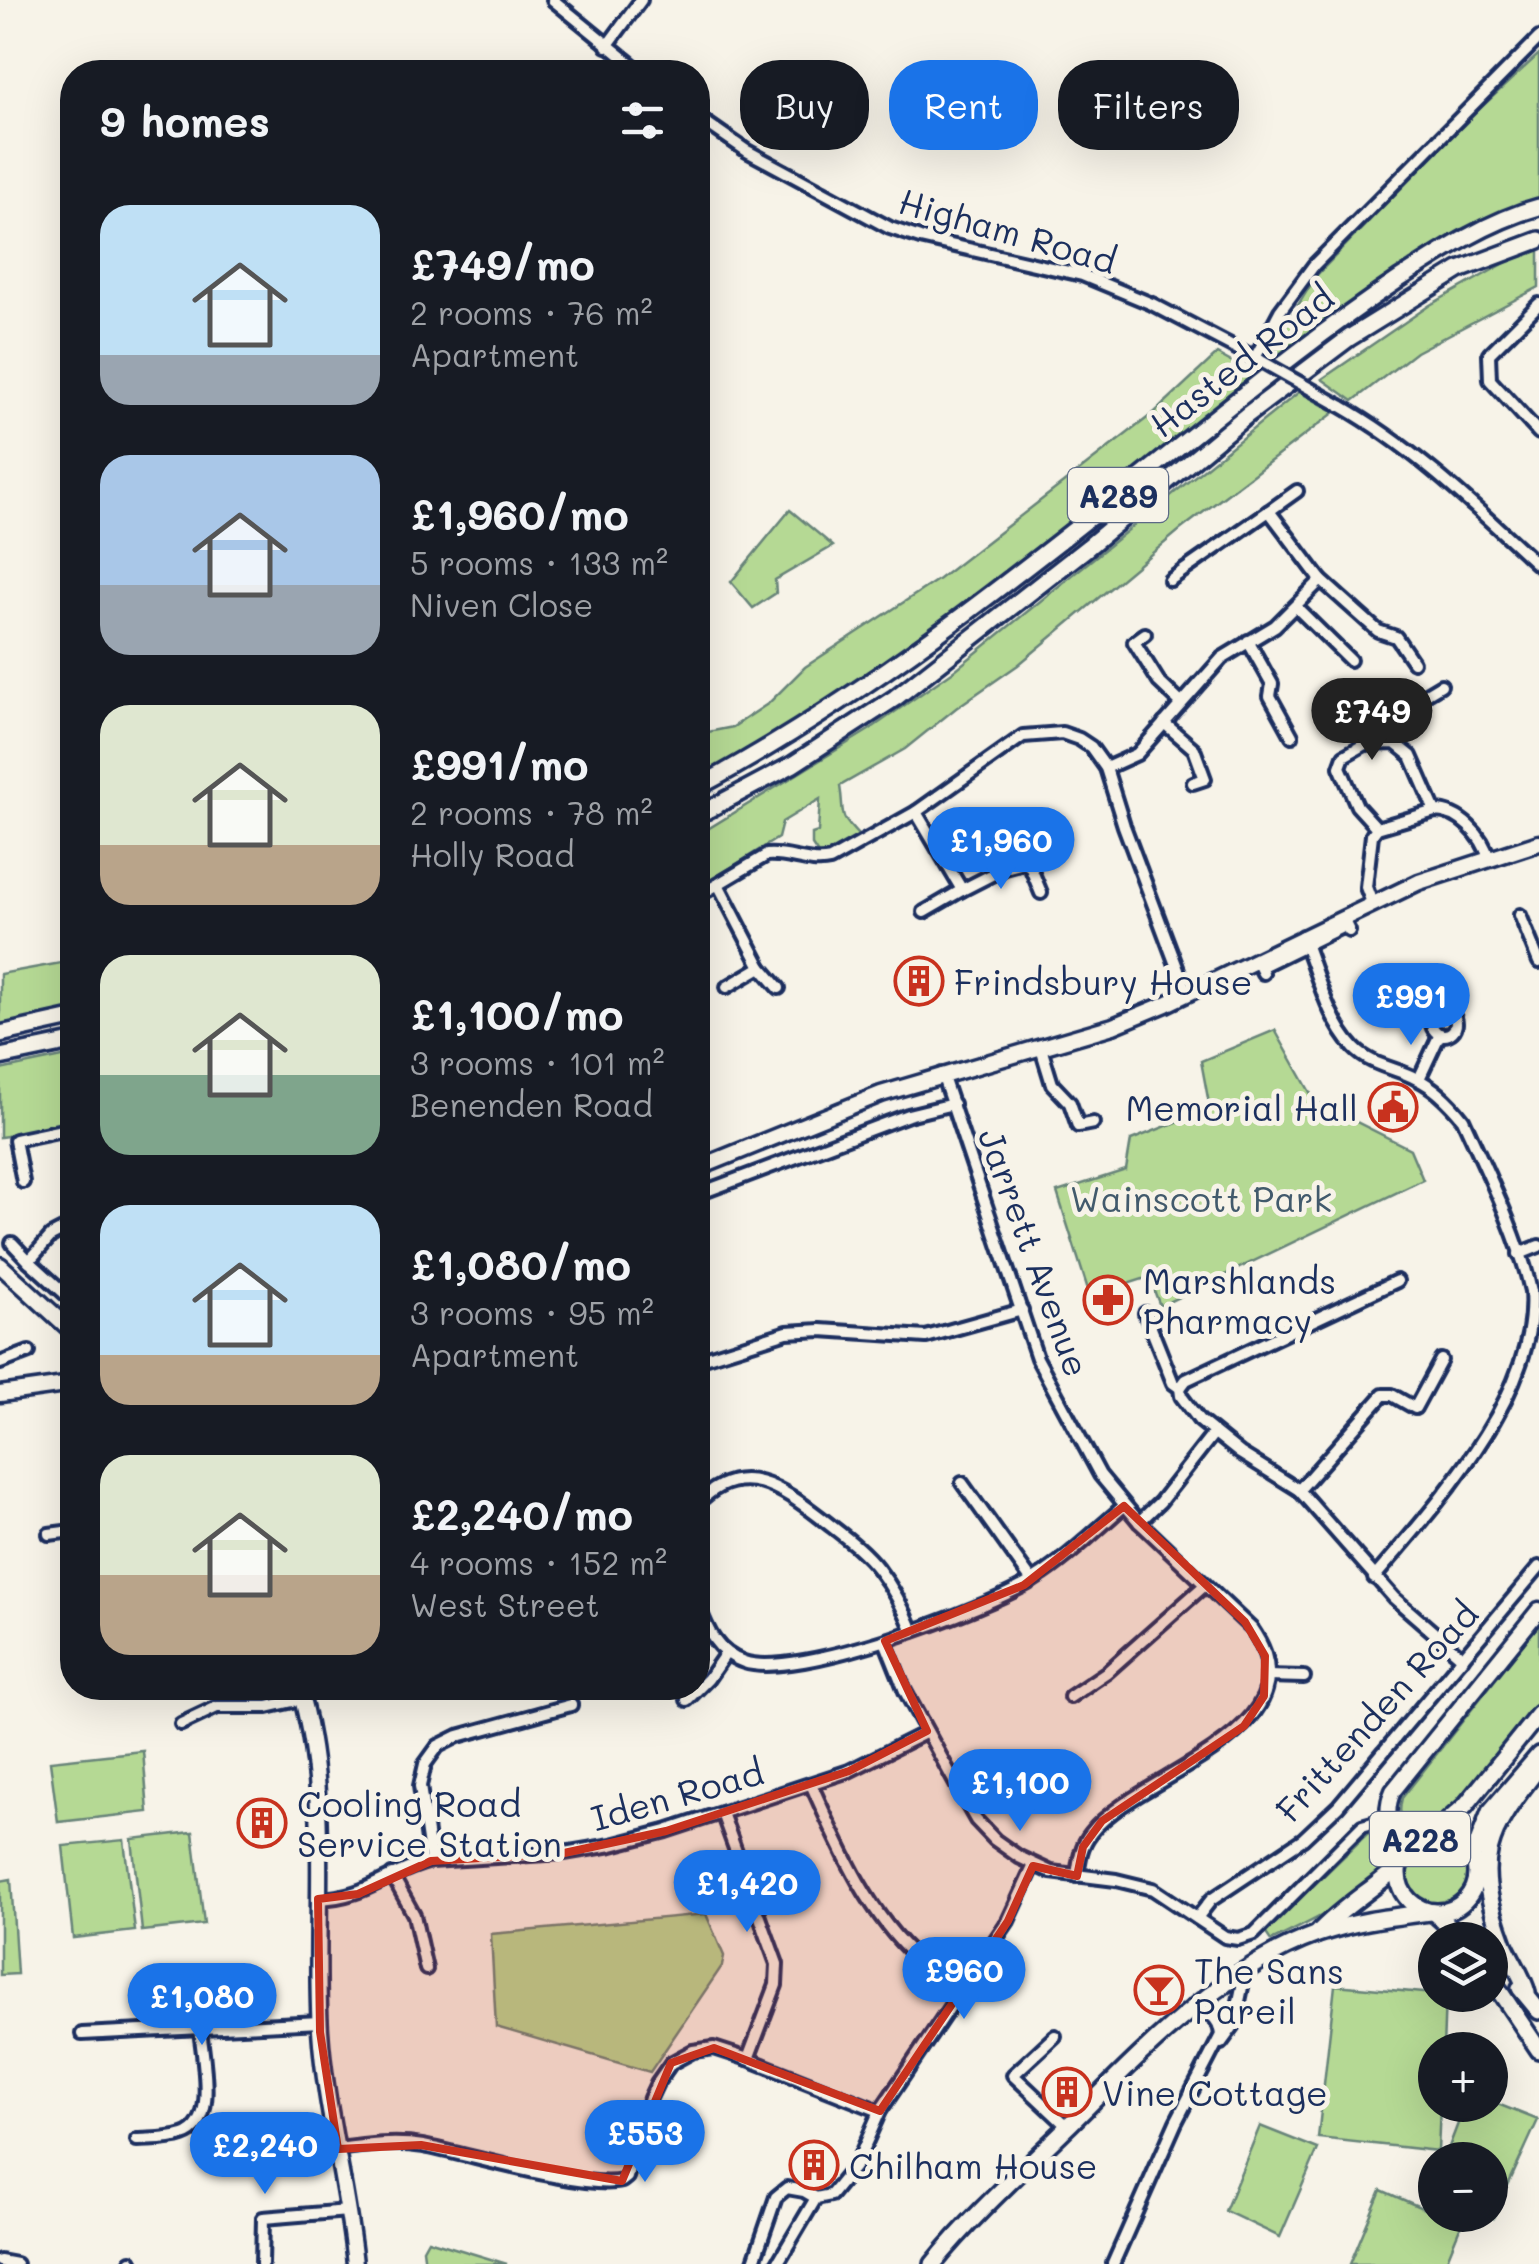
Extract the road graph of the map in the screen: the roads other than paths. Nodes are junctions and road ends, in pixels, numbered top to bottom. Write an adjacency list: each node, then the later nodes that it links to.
1 (553, 0): 4 (street)
2 (641, 0): 4 (street)
3 (1539, 38): 10 (street)
4 (607, 46): 5 (street)
5 (626, 60)
6 (710, 126): 10 (street, Higham Road)
7 (1539, 207): 30 (main road, Hasted Road / A289)
8 (1539, 240): 32 (main road, Hasted Road / A289)
9 (1539, 304): 11 (street)
10 (1258, 360): 14 (street, Higham Road, bridge)
11 (1537, 427)
12 (1297, 491): 13 (street)
13 (1270, 511): 15 (street); 16 (street)
14 (1539, 566)
15 (1170, 580)
16 (1320, 580): 17 (street); 21 (street)
17 (1296, 606): 19 (street); 20 (street)
18 (1146, 634): 24 (street)
19 (1248, 641): 24 (street); 27 (street)
20 (1350, 660)
21 (1413, 662)
22 (1441, 684): 25 (street)
23 (1381, 694): 25 (street)
24 (1180, 702): 26 (street)
25 (1400, 709): 28 (street)
26 (1164, 723): 29 (street); 31 (street)
27 (1292, 736)
28 (1395, 743): 33 (street); 35 (street)
29 (1106, 768): 34 (street); 52 (street)
30 (710, 780)
31 (1210, 792)
32 (710, 809)
33 (1436, 811): 35 (street); 37 (street)
34 (916, 812): 38 (street); 40 (street)
35 (1377, 828): 42 (street)
36 (1539, 843): 37 (main road)
37 (1489, 859): 42 (main road)
38 (718, 886): 39 (street); 48 (street)
39 (710, 890)
40 (962, 890): 41 (street); 43 (street)
41 (1040, 893)
42 (1372, 904): 46 (main road)
43 (924, 912)
44 (1520, 915): 47 (street)
45 (1349, 931): 46 (street)
46 (1304, 940): 49 (street); 52 (main road); 60 (street)
47 (1539, 962)
48 (761, 967): 50 (street); 51 (street)
49 (1262, 972)
50 (727, 987)
51 (779, 988)
52 (1187, 994): 57 (main road)
53 (60, 1021): 54 (main road)
54 (0, 1034)
55 (1440, 1034): 60 (street)
56 (60, 1044): 58 (main road)
57 (1040, 1048): 59 (main road); 62 (street)
58 (0, 1057)
59 (942, 1074): 61 (street, Jarrett Avenue); 64 (main road)
60 (1419, 1080): 70 (street)
61 (953, 1104): 66 (street); 75 (street, Jarrett Avenue)
62 (1094, 1123)
63 (60, 1131): 65 (street)
64 (710, 1163)
65 (23, 1182)
66 (710, 1189)
67 (60, 1231): 71 (street)
68 (12, 1243): 71 (street)
69 (1539, 1246): 70 (street)
70 (1519, 1254): 94 (street)
71 (29, 1261): 74 (street)
72 (0, 1265): 77 (main road)
73 (1397, 1281): 83 (street)
74 (60, 1289)
75 (1022, 1310): 79 (street); 89 (street, Jarrett Avenue)
76 (1145, 1313): 83 (street)
77 (60, 1320)
78 (29, 1352): 81 (street)
79 (710, 1356)
80 (1441, 1360): 87 (street)
81 (0, 1364)
82 (60, 1386): 84 (main road)
83 (1180, 1388): 85 (street)
84 (0, 1394)
85 (1214, 1433): 87 (street); 90 (street)
86 (962, 1482): 95 (street)
87 (1299, 1490): 94 (street)
88 (710, 1493): 98 (street)
89 (1124, 1506): 90 (street, Jarrett Avenue); 95 (street)
90 (1139, 1522): 96 (street, Jarrett Avenue)
91 (60, 1533): 92 (street)
92 (50, 1534)
93 (1539, 1567): 102 (street, Frittenden Road)
94 (1374, 1578): 102 (street)
95 (1032, 1581): 98 (street)
96 (1205, 1586): 104 (street, Jarrett Avenue); 106 (street)
97 (1539, 1610): 117 (main road)
98 (913, 1631): 100 (street)
99 (710, 1634): 101 (street)
100 (885, 1641): 101 (street); 112 (street)
101 (726, 1653): 103 (street)
102 (1463, 1658): 128 (street, Frittenden Road)
103 (710, 1675)
104 (1267, 1676): 105 (street); 124 (street)
105 (1304, 1677)
106 (1070, 1697)
107 (285, 1700): 111 (street)
108 (301, 1700): 126 (main road)
109 (571, 1706): 120 (street)
110 (1539, 1714): 118 (main road)
111 (181, 1724)
112 (927, 1732): 115 (street, Iden Road); 122 (street)
113 (1539, 1754): 119 (main road)
114 (1539, 1767): 134 (main road)
115 (811, 1784): 116 (street, Iden Road); 133 (street)
116 (722, 1813): 120 (street, Iden Road); 144 (street)
117 (1390, 1819): 118 (main road); 121 (main road); 128 (street)
118 (1432, 1835): 119 (main road, A228); 121 (main road, A228)
119 (1472, 1856): 125 (main road, A228)
120 (431, 1860): 123 (street, Iden Road)
121 (1400, 1863): 127 (main road, A228); 130 (main road, A228)
122 (1034, 1865): 124 (street); 133 (street)
123 (392, 1875): 126 (street, Iden Road); 131 (street)
124 (1077, 1876): 128 (street)
125 (1476, 1876): 127 (main road, A228); 134 (main road)
126 (318, 1899): 138 (main road)
127 (1431, 1912): 129 (main road); 130 (main road, A228)
128 (1197, 1918)
129 (1443, 1922)
130 (1317, 1934): 132 (main road, A228)
131 (426, 1969)
132 (1245, 1973): 137 (main road, A228); 143 (street)
133 (963, 1988): 145 (street)
134 (1527, 1993): 136 (main road)
135 (1508, 2004): 142 (main road)
136 (1539, 2011)
137 (1188, 2012): 143 (street); 146 (main road, A228)
138 (320, 2022): 139 (street); 148 (main road)
139 (200, 2028): 140 (street); 147 (street)
140 (82, 2034)
141 (1056, 2036): 146 (street)
142 (1539, 2050)
143 (1212, 2056): 158 (street)
144 (748, 2058): 145 (street); 148 (street)
145 (880, 2111): 149 (street)
146 (1067, 2126): 157 (main road, A228)
147 (136, 2140)
148 (338, 2148): 150 (main road)
149 (816, 2198): 155 (street); 156 (street)
150 (348, 2206): 153 (street); 154 (main road)
151 (0, 2261): 152 (street)
152 (16, 2264)
153 (262, 2264)
154 (355, 2264)
155 (752, 2264)
156 (777, 2264)
157 (932, 2264)
158 (1114, 2264)

